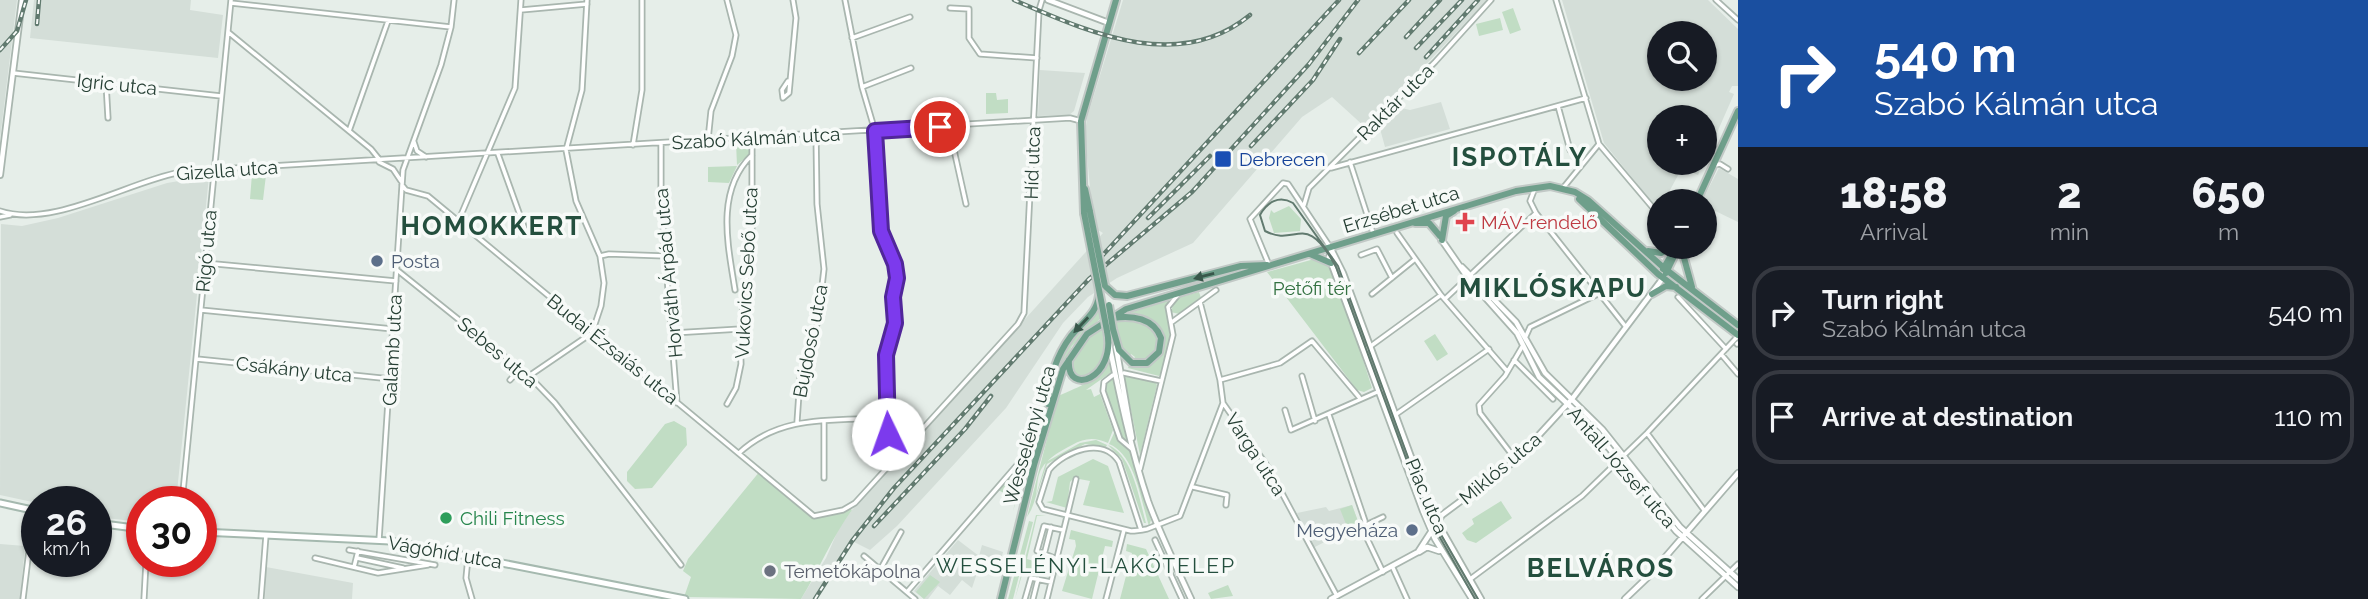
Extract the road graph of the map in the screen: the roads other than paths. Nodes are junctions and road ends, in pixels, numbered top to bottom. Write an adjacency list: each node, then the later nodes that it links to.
1 (22, 0): 27 (street)
2 (454, 0): 22 (street, Galamb utca)
3 (521, 0): 17 (street)
4 (642, 0): 49 (street)
5 (727, 0): 45 (street)
6 (793, 0): 28 (street)
7 (845, 0): 24 (street)
8 (1042, 0): 25 (street, Híd utca)
9 (1048, 0): 21 (street)
10 (1115, 0): 21 (main road)
11 (1491, 0): 62 (street, Raktár utca)
12 (1556, 0): 32 (street)
13 (1716, 0): 20 (street)
14 (231, 2): 19 (street); 23 (street, Rigó utca)
15 (587, 2): 17 (street); 51 (street)
16 (950, 8): 25 (street)
17 (521, 10): 54 (street)
18 (910, 17): 24 (street)
19 (388, 20): 22 (street); 39 (street)
20 (1738, 20)
21 (1109, 23): 37 (main road)
22 (451, 27): 43 (street, Galamb utca)
23 (228, 33): 31 (street, Rigó utca); 39 (street)
24 (852, 38): 30 (street)
25 (1037, 58): 36 (street, Híd utca)
26 (911, 68): 30 (street)
27 (13, 72): 29 (street, Igric utca); 65 (street)
28 (788, 81)
29 (106, 83): 31 (street, Igric utca); 35 (street)
30 (862, 87): 40 (street)
31 (221, 96): 64 (street, Rigó utca)
32 (1586, 98): 33 (street); 48 (street)
33 (1558, 106): 52 (street); 60 (street)
34 (1738, 111): 61 (main road)
35 (108, 118)
36 (1034, 121): 37 (street, Szabó Kálmán utca); 38 (street, Szabó Kálmán utca); 175 (street, Híd utca)
37 (1081, 121): 76 (main road)
38 (940, 127): 40 (street, Szabó Kálmán utca); 46 (street)
39 (349, 131): 50 (street)
40 (875, 131): 42 (street, Szabó Kálmán utca); 166 (street)
41 (924, 132): 46 (street)
42 (816, 134): 44 (street, Szabó Kálmán utca); 169 (street, Bujdosó utca)
43 (414, 138): 56 (street); 58 (street, Galamb utca)
44 (752, 138): 45 (street, Szabó Kálmán utca); 55 (street, Vukovics Sebő utca)
45 (708, 140): 47 (street, Szabó Kálmán utca)
46 (942, 140): 72 (street)
47 (661, 143): 49 (street, Szabó Kálmán utca); 92 (street, Horváth Árpád utca)
48 (1599, 144): 68 (street); 71 (street)
49 (633, 145): 51 (street, Szabó Kálmán utca)
50 (369, 148): 57 (street); 59 (street)
51 (566, 150): 53 (street, Szabó Kálmán utca); 91 (street)
52 (1570, 150)
53 (498, 154): 54 (street, Szabó Kálmán utca); 83 (street)
54 (488, 155): 56 (street, Szabó Kálmán utca); 81 (street)
55 (751, 155): 109 (street); 127 (street, Vukovics Sebő utca)
56 (431, 158): 58 (street, Szabó Kálmán utca)
57 (380, 160): 58 (street, Gizella utca); 59 (street, Gizella utca)
58 (406, 160): 66 (street, Galamb utca)
59 (371, 161): 64 (street, Gizella utca); 66 (street, Budai Ézsaiás utca)
60 (1350, 162): 62 (street); 84 (street)
61 (1717, 162): 63 (street)
62 (1329, 168): 73 (street, Raktár utca)
63 (1728, 169)
64 (213, 170): 79 (street, Gizella utca); 97 (street, Rigó utca)
65 (0, 171)
66 (402, 184): 69 (street, Budai Ézsaiás utca); 70 (street, Galamb utca)
67 (1537, 186): 68 (main road, Erzsébet utca); 74 (main road, Erzsébet utca); 77 (street)
68 (1563, 188): 88 (main road, Erzsébet utca); 100 (main road)
69 (412, 191): 70 (street); 81 (street, Budai Ézsaiás utca)
70 (402, 198): 102 (street, Galamb utca)
71 (1647, 201)
72 (966, 204)
73 (1304, 205): 87 (street); 99 (street)
74 (1458, 208): 78 (main road, Erzsébet utca); 86 (main road)
75 (0, 211): 79 (street, Gizella utca)
76 (1087, 212): 107 (main road, bridge); 116 (main road, bridge)
77 (1536, 213): 103 (street); 112 (street)
78 (1433, 214): 82 (main road, Erzsébet utca); 86 (street, Antall József utca)
79 (12, 215): 80 (street, Gizella utca)
80 (0, 217)
81 (458, 222): 129 (street, Budai Ézsaiás utca)
82 (1402, 224): 84 (main road, Erzsébet utca); 86 (main road)
83 (526, 232)
84 (1373, 233): 87 (main road, Erzsébet utca)
85 (1397, 233): 96 (street)
86 (1441, 238): 103 (street, Antall József utca)
87 (1330, 248): 89 (main road, Wesselényi utca); 98 (street); 135 (street)
88 (1645, 251): 101 (main road, Erzsébet utca)
89 (1308, 253): 98 (main road); 99 (main road, Wesselényi utca)
90 (1360, 255): 104 (street)
91 (600, 256): 92 (street); 129 (street)
92 (665, 256): 130 (street, Horváth Árpád utca)
93 (1671, 259): 101 (main road)
94 (1673, 259): 101 (main road)
95 (1681, 259): 115 (main road)
96 (1414, 260): 104 (street); 117 (street)
97 (205, 263): 106 (street); 121 (street, Rigó utca)
98 (1331, 263): 138 (street)
99 (1269, 265): 107 (main road, one-way to 107); 111 (main road, Wesselényi utca)
100 (1650, 265): 101 (main road); 105 (main road)
101 (1666, 269): 105 (main road); 115 (main road, Erzsébet utca)
102 (397, 270): 106 (street, Galamb utca); 144 (street, Sebes utca)
103 (1469, 276): 119 (street); 131 (street, Antall József utca); 134 (street, Antall József utca)
104 (1392, 278): 113 (street)
105 (1663, 278): 108 (main road); 114 (street, Miklós utca)
106 (397, 281): 126 (street, Galamb utca)
107 (1105, 286): 128 (main road, bridge)
108 (1676, 287): 114 (main road); 132 (main road)
109 (735, 290)
110 (1216, 290): 120 (street)
111 (1181, 292): 122 (main road, Wesselényi utca); 123 (street)
112 (1600, 293): 125 (street); 131 (street)
113 (1371, 294)
114 (1652, 294): 125 (street, Miklós utca)
115 (1697, 294): 124 (main road, Erzsébet utca)
116 (1099, 295): 128 (main road, bridge); 167 (main road, one-way to 167)
117 (1441, 295): 119 (street); 135 (street)
118 (1678, 297): 137 (street)
119 (1446, 298): 136 (street)
120 (1200, 302): 123 (street); 153 (street, Varga utca)
121 (201, 310): 126 (street); 141 (street, Rigó utca)
122 (1104, 321): 133 (main road); 139 (main road, Wesselényi utca)
123 (1172, 322): 154 (street)
124 (1738, 325)
125 (1626, 327): 159 (street, Miklós utca)
126 (393, 329): 151 (street, Galamb utca)
127 (740, 330): 130 (street); 162 (street, Vukovics Sebő utca)
128 (1110, 330): 133 (main road)
129 (592, 333): 149 (street); 160 (street, Budai Ézsaiás utca)
130 (673, 333): 160 (street, Horváth Árpád utca)
131 (1526, 336): 159 (street, Antall József utca)
132 (1738, 336): 137 (street)
133 (1111, 339): 139 (main road); 172 (street)
134 (1522, 342): 142 (street); 143 (street, Antall József utca)
135 (1370, 349): 138 (street); 155 (street)
136 (1489, 349): 145 (street); 165 (street)
137 (1726, 349): 140 (street)
138 (1364, 351): 156 (street)
139 (1071, 354): 167 (main road, Wesselényi utca)
140 (1721, 354): 147 (street); 171 (street)
141 (197, 359): 151 (street, Csákány utca); 183 (street, Rigó utca)
142 (1515, 359): 143 (street); 145 (street); 158 (street, Antall József utca)
143 (1532, 364): 159 (street, Antall József utca)
144 (520, 369): 149 (street, Sebes utca); 152 (street)
145 (1507, 371): 176 (street)
146 (1124, 373): 154 (street)
147 (1738, 374)
148 (1113, 375): 172 (street)
149 (529, 376): 219 (street, Sebes utca)
150 (1302, 376): 168 (street)
151 (391, 379): 204 (street, Galamb utca)
152 (510, 380)
153 (1220, 380): 157 (street); 161 (street, Varga utca)
154 (1161, 381): 179 (street)
155 (1384, 389): 156 (street); 165 (street, Piac utca)
156 (1378, 391): 157 (street); 189 (street, Piac utca)
157 (1359, 397): 164 (street)
158 (1553, 399)
159 (1570, 401): 174 (street, Antall József utca); 176 (street, Miklós utca); 177 (street, Antall József utca)
160 (677, 403): 173 (street, Budai Ézsaiás utca)
161 (1223, 403): 184 (street); 235 (street, Varga utca)
162 (727, 404)
163 (1285, 410): 168 (street)
164 (1329, 415): 168 (street); 193 (street)
165 (1395, 415): 192 (street, Piac utca)
166 (887, 418): 170 (street); 175 (street)
167 (1047, 418): 178 (main road, Wesselényi utca)
168 (1315, 421)
169 (797, 422): 170 (street); 173 (street)
170 (824, 422): 181 (street)
171 (1647, 433): 174 (street); 188 (street)
172 (1133, 448): 179 (street)
173 (739, 453): 175 (street, Budai Ézsaiás utca)
174 (1625, 456): 177 (street); 202 (street, Antall József utca)
175 (895, 459)
176 (1516, 460): 192 (street, Miklós utca)
177 (1619, 461): 202 (street, Antall József utca); 231 (street)
178 (1034, 465): 234 (street); 242 (main road, Wesselényi utca)
179 (1139, 471): 194 (street)
180 (1738, 473): 188 (street)
181 (824, 478)
182 (1076, 479): 190 (street)
183 (184, 486)
184 (1193, 487): 186 (street); 194 (street)
185 (0, 503): 187 (main road)
186 (1226, 505)
187 (21, 507)
188 (1704, 510): 202 (street)
189 (1424, 514): 192 (street); 199 (street, Piac utca)
190 (1067, 515): 196 (street); 197 (street); 198 (street)
191 (1384, 517): 193 (street)
192 (1435, 520): 199 (street); 231 (street, Piac utca)
193 (1365, 524): 224 (street)
194 (1158, 526): 198 (street); 248 (street)
195 (1051, 527): 197 (street); 212 (street); 212 (street)
196 (1124, 529): 198 (street); 246 (street)
197 (1063, 530): 215 (street)
198 (1141, 530)
199 (1432, 531): 208 (street); 209 (street, Piac utca)
200 (901, 532): 223 (street)
201 (217, 533): 203 (main road, Vágóhíd utca)
202 (1684, 534): 225 (street); 228 (street); 253 (street)
203 (266, 535): 204 (main road, Vágóhíd utca); 238 (street)
204 (379, 540): 210 (main road, Vágóhíd utca)
205 (1155, 540): 247 (street)
206 (349, 550): 207 (street)
207 (358, 551): 214 (street); 217 (street)
208 (1418, 552): 209 (street); 221 (street)
209 (1443, 554): 251 (street, Piac utca)
210 (468, 556): 239 (street); 240 (main road, Vágóhíd utca)
211 (864, 556): 223 (street)
212 (1044, 556): 215 (street)
213 (315, 558): 220 (street)
214 (357, 558): 220 (street); 222 (street)
215 (1057, 559): 232 (street)
216 (1738, 564): 225 (street)
217 (428, 565): 218 (street); 222 (street)
218 (435, 565)
219 (681, 565)
220 (354, 568): 222 (street)
221 (1392, 568): 224 (street); 250 (street)
222 (406, 569)
223 (880, 570): 234 (street)
224 (1383, 572): 235 (street)
225 (1730, 573): 228 (street); 230 (street)
226 (26, 577): 236 (street)
227 (145, 577): 237 (street)
228 (1726, 578): 233 (street); 254 (street)
229 (1038, 579): 232 (street); 243 (street); 244 (street)
230 (1738, 579)
231 (1469, 580): 252 (street, Piac utca)
232 (1051, 582): 245 (street)
233 (1738, 587)
234 (907, 592): 241 (street)
235 (1337, 596): 249 (street)
236 (23, 599)
237 (144, 599)
238 (261, 599)
239 (472, 599)
240 (685, 599)
241 (915, 599)
242 (1001, 599)
243 (1025, 599)
244 (1033, 599)
245 (1047, 599)
246 (1106, 599)
247 (1181, 599)
248 (1191, 599)
249 (1331, 599)
250 (1407, 599)
251 (1472, 599)
252 (1481, 599)
253 (1625, 599)
254 (1702, 599)

